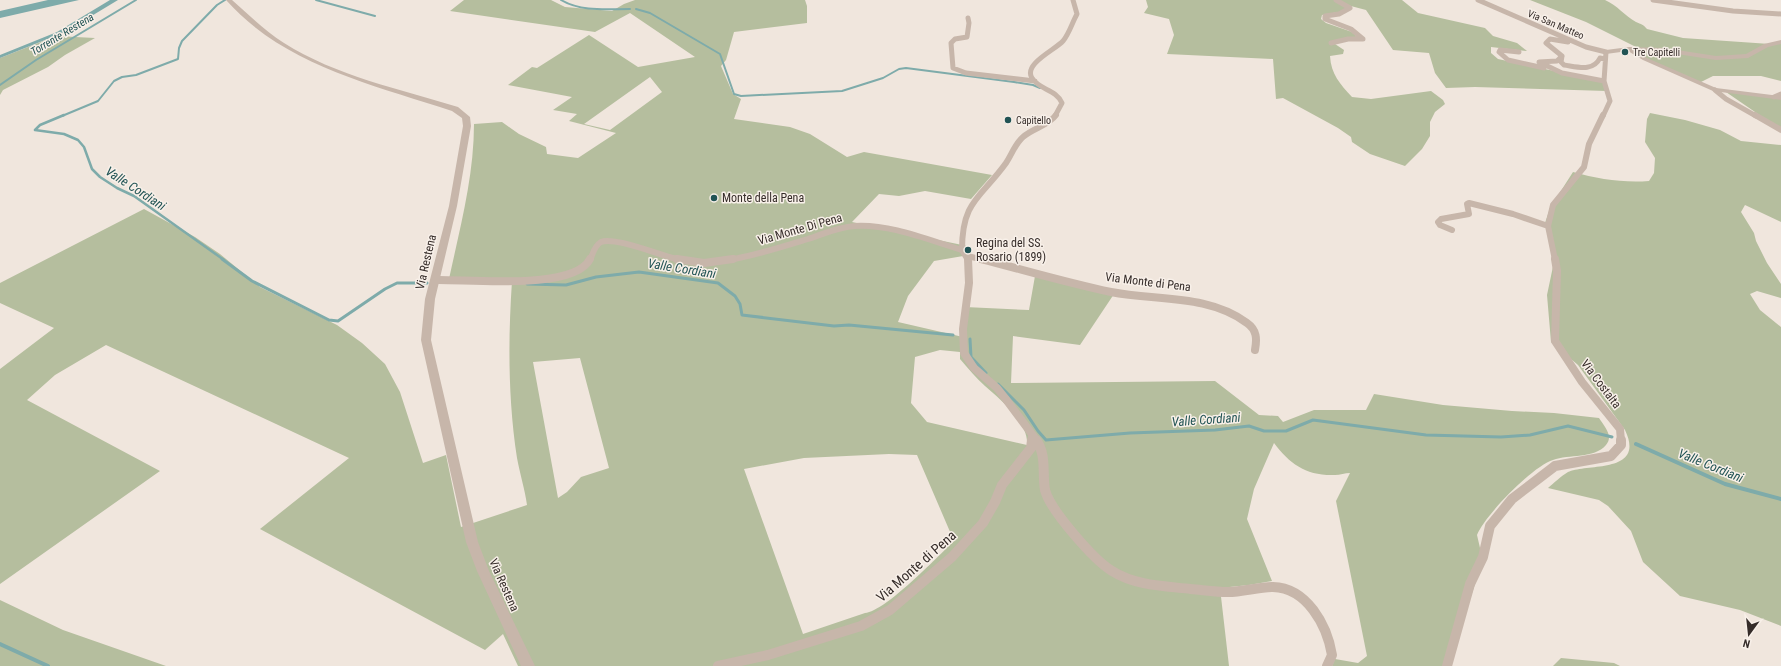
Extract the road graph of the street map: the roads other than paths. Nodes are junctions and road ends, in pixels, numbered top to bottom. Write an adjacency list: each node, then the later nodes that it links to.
1 (229, 0): 25 (street, Via Restena)
2 (1073, 0): 17 (street)
3 (1336, 0): 9 (street)
4 (1478, 0): 10 (street, Via San Matteo)
5 (1653, 0): 6 (street)
6 (1781, 14)
7 (968, 18): 17 (street)
8 (1781, 42): 11 (street)
9 (1331, 43)
10 (1586, 46): 13 (street, Via San Matteo); 14 (street)
11 (1629, 49): 13 (street); 18 (street)
12 (1519, 52): 15 (street)
13 (1606, 55): 14 (street); 16 (street, Via Costalta)
14 (1562, 56): 15 (street)
15 (1562, 73): 16 (street)
16 (1604, 81): 22 (street, Via Costalta)
17 (1035, 82): 24 (street)
18 (1715, 90): 20 (street); 21 (street)
19 (1781, 94): 20 (street)
20 (1777, 97)
21 (1781, 130)
22 (1548, 226): 23 (street); 31 (street, Via Costalta)
23 (1452, 230)
24 (964, 253): 25 (street, Via Monte Di Pena); 26 (street, Via Monte di Pena); 27 (street)
25 (435, 280): 28 (street, Via Restena)
26 (1254, 350)
27 (1032, 436): 29 (street, Via Monte di Pena); 30 (street)
28 (528, 666)
29 (718, 666)
30 (1327, 666)
31 (1447, 666)

